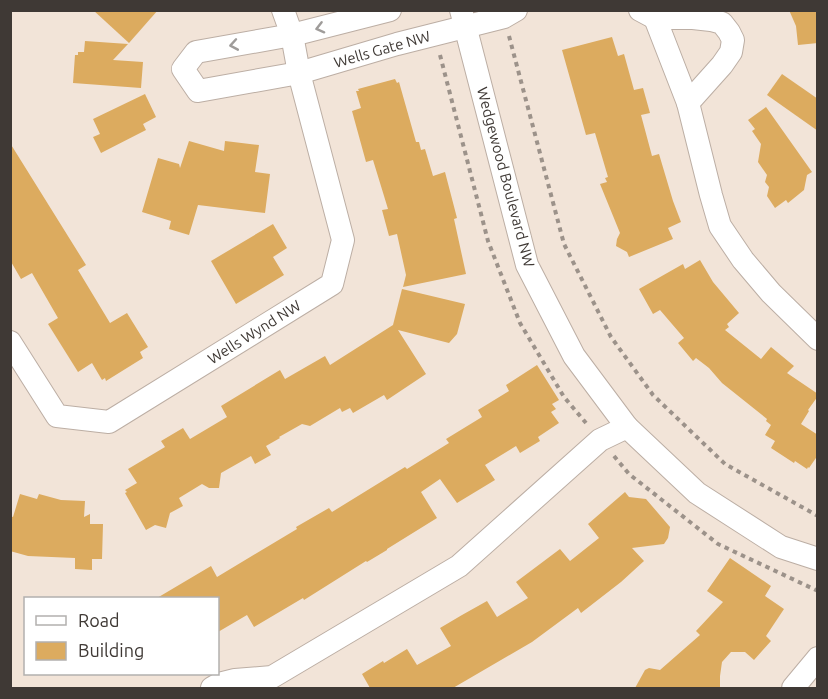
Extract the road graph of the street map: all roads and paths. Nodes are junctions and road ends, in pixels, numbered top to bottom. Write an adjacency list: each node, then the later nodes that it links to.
1 (284, 10): 6 (street, Wells Wynd NW)
2 (390, 10): 6 (street, one-way to 6)
3 (510, 14): 5 (street, Wells Gate NW); 12 (path)
4 (647, 14): 8 (street); 8 (street)
5 (463, 19): 7 (street, Wells Gate NW); 11 (street, Wedgewood Boulevard NW)
6 (292, 35): 7 (street, Wells Wynd NW); 7 (street, one-way to 7)
7 (298, 73): 10 (street, Wells Wynd NW)
8 (688, 103): 9 (street)
9 (818, 339)
10 (10, 342)
11 (627, 427): 13 (street, Wedgewood Boulevard NW); 15 (street)
12 (818, 516)
13 (818, 559)
14 (818, 658): 17 (street)
15 (269, 683): 16 (street)
16 (212, 688)
17 (794, 688)

